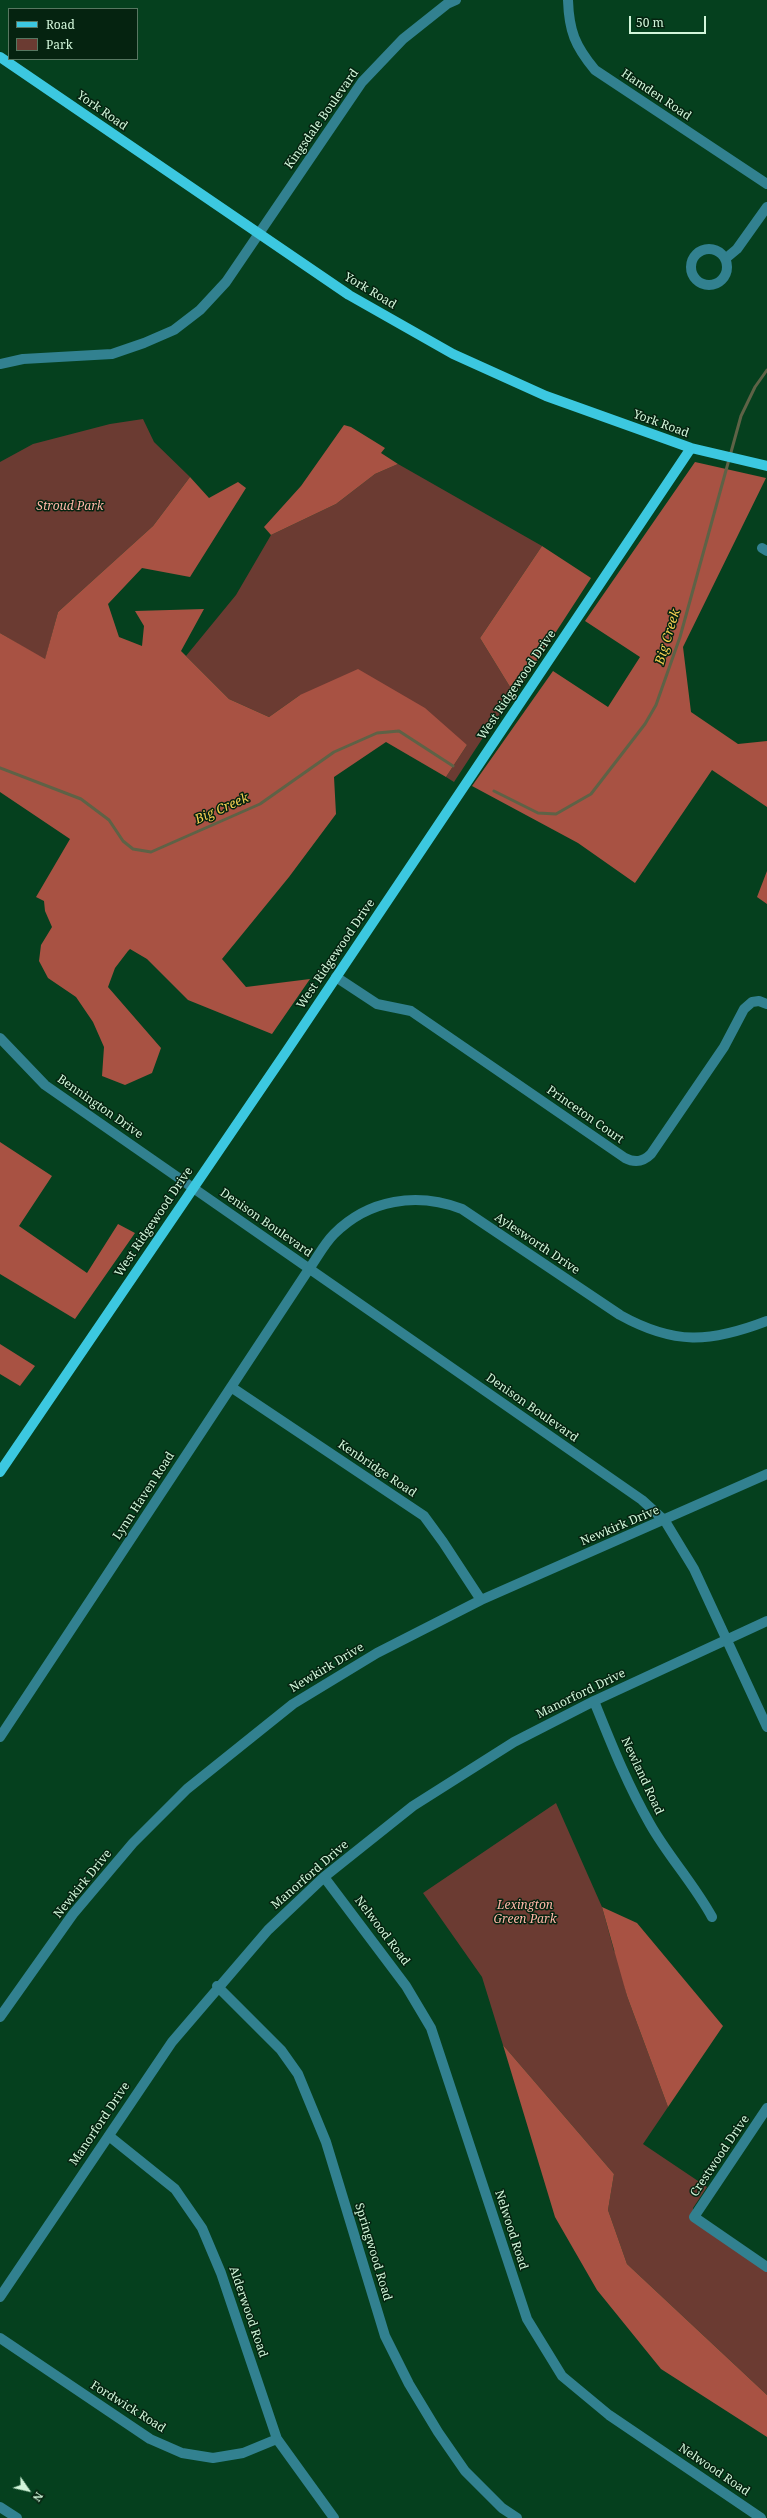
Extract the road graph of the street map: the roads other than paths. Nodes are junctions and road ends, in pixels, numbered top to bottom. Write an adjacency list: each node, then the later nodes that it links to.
1 (568, 0): 4 (street, Hamden Road)
2 (449, 1): 6 (street, Kingsdale Boulevard)
3 (0, 57): 6 (main road, York Road)
4 (767, 184)
5 (767, 207): 7 (street)
6 (259, 234): 8 (street, Kingsdale Boulevard); 9 (main road, York Road)
7 (726, 258)
8 (0, 364)
9 (691, 448): 10 (main road, York Road); 11 (main road, West Ridgewood Drive)
10 (767, 466)
11 (336, 977): 12 (street, Princeton Court); 14 (main road, West Ridgewood Drive)
12 (767, 1004)
13 (0, 1038): 14 (street, Bennington Drive)
14 (193, 1188): 15 (street, Denison Boulevard); 18 (main road, West Ridgewood Drive)
15 (308, 1269): 16 (street, Aylesworth Drive); 17 (street, Lynn Haven Road); 20 (street, Denison Boulevard)
16 (767, 1321)
17 (231, 1387): 21 (street, Kenbridge Road); 26 (street, Lynn Haven Road)
18 (0, 1472)
19 (767, 1474): 20 (street, Newkirk Drive)
20 (665, 1521): 21 (street, Newkirk Drive); 23 (street, Denison Boulevard)
21 (481, 1600): 30 (street, Newkirk Drive)
22 (767, 1621): 23 (street, Manorford Drive)
23 (727, 1638): 24 (street, Manorford Drive); 25 (street, Denison Boulevard)
24 (594, 1701): 27 (street, Manorford Drive); 28 (street, Newland Road)
25 (767, 1727)
26 (0, 1736)
27 (324, 1877): 29 (street, Manorford Drive); 41 (street, Nelwood Road)
28 (712, 1917)
29 (217, 1986): 32 (street, Manorford Drive); 40 (street, Springwood Road)
30 (0, 2017)
31 (767, 2108): 33 (street, Crestwood Drive)
32 (109, 2136): 34 (street, Manorford Drive); 36 (street, Alderwood Road)
33 (767, 2266)
34 (0, 2297)
35 (0, 2338): 36 (street, Fordwick Road)
36 (278, 2439): 39 (street, Alderwood Road)
37 (0, 2507): 38 (street)
38 (17, 2518)
39 (334, 2518)
40 (517, 2518)
41 (761, 2518)

